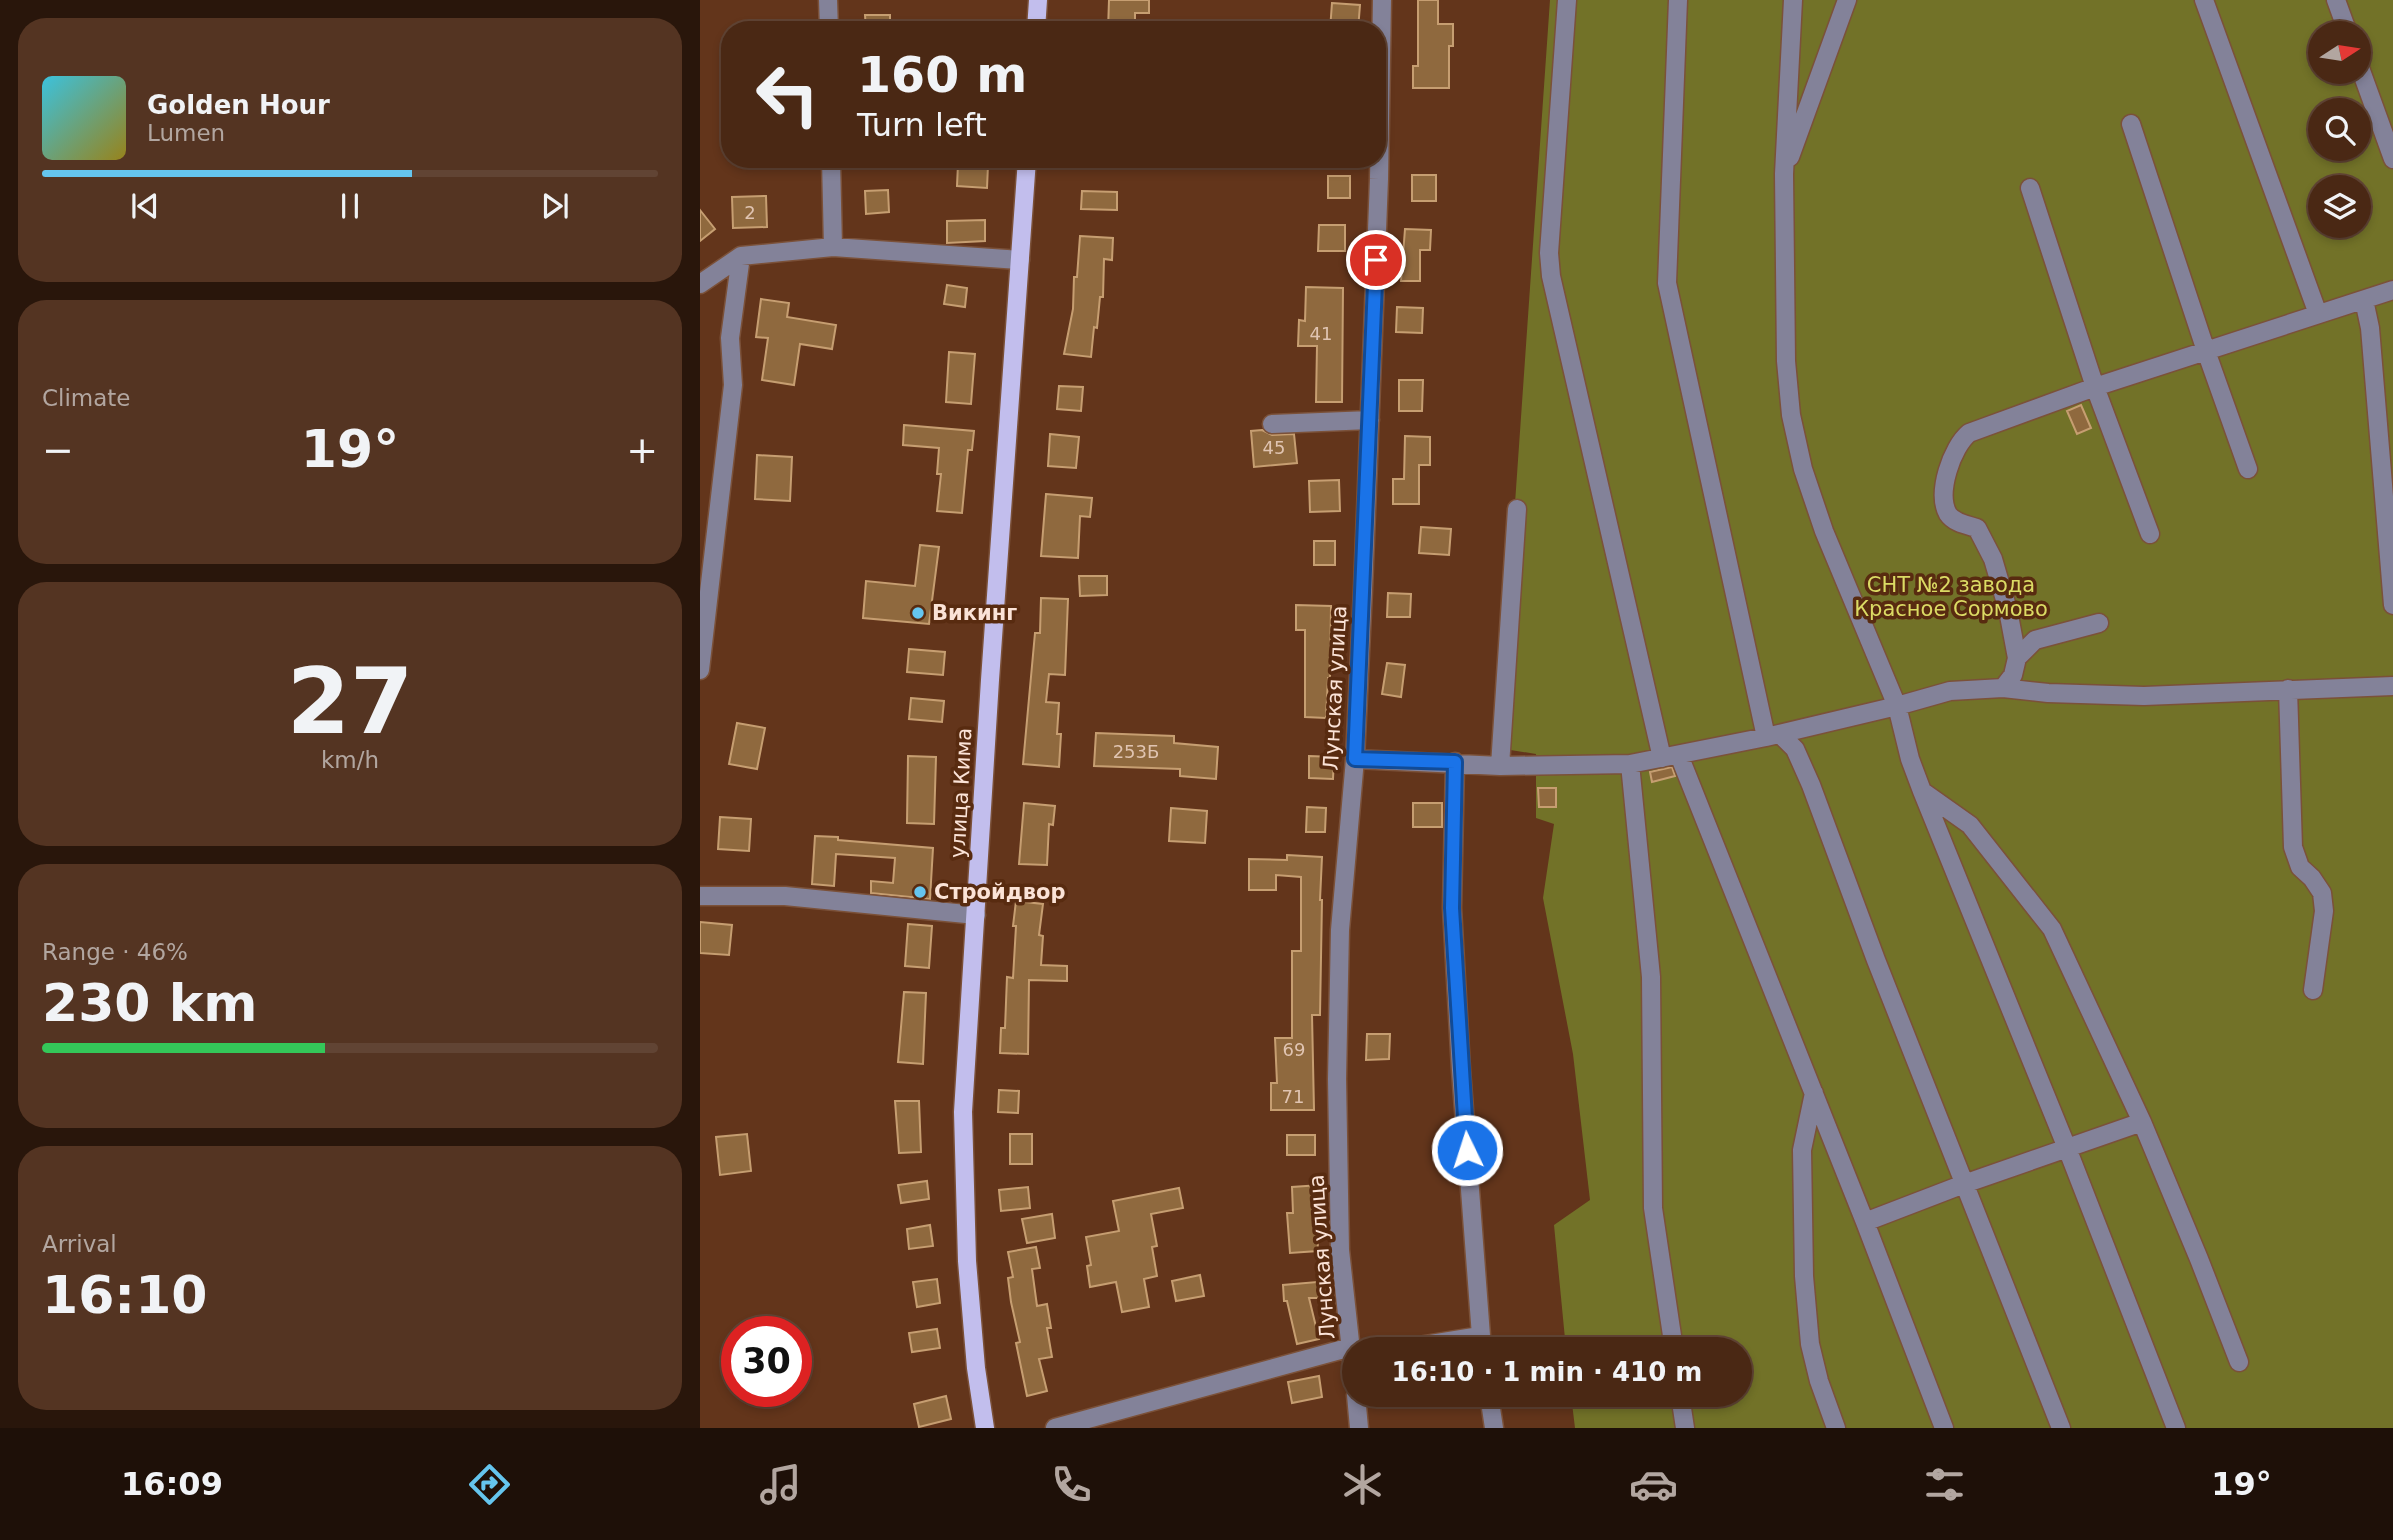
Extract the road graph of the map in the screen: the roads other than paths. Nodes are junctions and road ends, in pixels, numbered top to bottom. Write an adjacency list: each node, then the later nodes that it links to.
1 (828, 0): 10 (street)
2 (1038, 0): 11 (main road)
3 (1382, 0): 12 (street, Лунская улица)
4 (1567, 0): 45 (street)
5 (1678, 0): 44 (street)
6 (1793, 0): 20 (street)
7 (1847, 0): 20 (street)
8 (2204, 0): 28 (street)
9 (2336, 0): 13 (street)
10 (829, 21)
11 (1036, 21)
12 (1382, 21)
13 (2344, 21)
14 (2366, 84): 16 (street)
15 (2131, 124): 29 (street)
16 (2393, 159)
17 (831, 168): 22 (street)
18 (1026, 168): 24 (main road, улица Кима)
19 (1379, 168): 31 (street, Лунская улица)
20 (1784, 174): 43 (street)
21 (2030, 188): 30 (street)
22 (833, 247): 23 (street); 24 (street)
23 (741, 256): 25 (street); 39 (street)
24 (1020, 260): 52 (main road, улица Кима)
25 (700, 284)
26 (2393, 290): 27 (street)
27 (2364, 300): 28 (street); 36 (street)
28 (2318, 314): 29 (street)
29 (2206, 351): 30 (street); 33 (street)
30 (2095, 387): 35 (street); 38 (street)
31 (1370, 420): 32 (street); 46 (street, Лунская улица)
32 (1272, 424)
33 (2248, 469)
34 (1517, 509): 49 (street)
35 (2150, 534)
36 (2393, 605)
37 (2099, 623): 38 (street)
38 (2017, 658): 41 (street)
39 (700, 670)
40 (2393, 686): 42 (street)
41 (2003, 688): 42 (street); 43 (street)
42 (2288, 689): 53 (street)
43 (1897, 706): 44 (street); 50 (street)
44 (1773, 736): 45 (street); 57 (street)
45 (1671, 757): 48 (street); 54 (street)
46 (1355, 759): 47 (street); 59 (street, Лунская улица)
47 (1455, 762): 49 (street); 60 (street)
48 (1630, 764): 49 (street); 61 (street)
49 (1500, 766)
50 (1922, 791): 55 (street); 56 (street)
51 (700, 896): 52 (street)
52 (976, 915): 67 (main road, улица Кима)
53 (2313, 990)
54 (1814, 1093): 58 (street); 72 (street)
55 (2142, 1122): 56 (street); 63 (street)
56 (2067, 1148): 57 (street); 75 (street)
57 (1964, 1184): 58 (street); 74 (street)
58 (1865, 1223): 73 (street)
59 (1351, 1337)
60 (1481, 1337)
61 (1672, 1337)
62 (1342, 1357): 68 (street)
63 (2239, 1362)
64 (1357, 1407): 69 (street)
65 (1491, 1407): 70 (street)
66 (1682, 1407): 71 (street)
67 (985, 1428)
68 (1055, 1428)
69 (1359, 1428)
70 (1494, 1428)
71 (1685, 1428)
72 (1836, 1428)
73 (1944, 1428)
74 (2061, 1428)
75 (2176, 1428)

